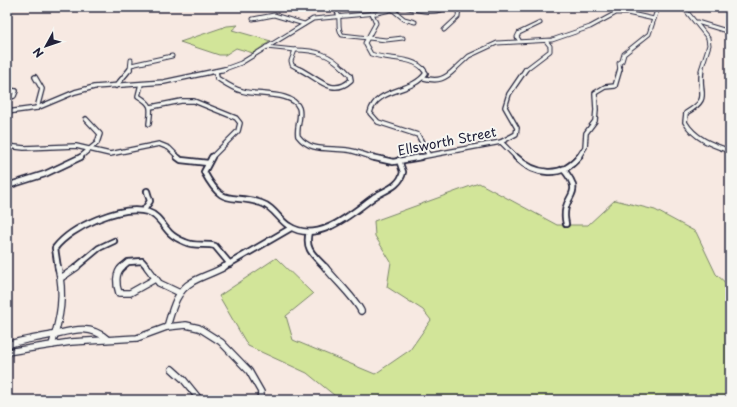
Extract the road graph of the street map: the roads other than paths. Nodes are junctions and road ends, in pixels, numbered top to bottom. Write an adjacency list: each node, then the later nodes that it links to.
1 (333, 7): 11 (street)
2 (404, 7): 3 (street); 9 (street)
3 (449, 7)
4 (459, 7): 18 (street)
5 (477, 7): 6 (street)
6 (484, 7)
7 (655, 7): 12 (street)
8 (683, 7): 15 (street)
9 (393, 10): 10 (street); 14 (street)
10 (372, 13): 11 (street); 20 (street)
11 (338, 15): 17 (street); 20 (street)
12 (654, 18): 23 (street); 48 (street)
13 (252, 19): 17 (street)
14 (415, 22)
15 (696, 22): 19 (street); 44 (street)
16 (540, 23): 22 (street)
17 (304, 24): 24 (street)
18 (444, 30)
19 (730, 32)
20 (367, 38): 21 (street); 31 (street)
21 (403, 38)
22 (519, 40): 23 (street); 31 (street)
23 (546, 41): 41 (street, Ellsworth Street)
24 (266, 47): 25 (street); 29 (street)
25 (295, 50): 25 (street)
26 (172, 56): 28 (street)
27 (131, 60): 28 (street)
28 (131, 65): 33 (street)
29 (216, 71): 32 (street); 46 (street, Ellsworth Street)
30 (35, 77): 37 (street)
31 (424, 78): 45 (street)
32 (141, 84): 33 (street); 36 (street)
33 (116, 86): 37 (street)
34 (7, 90): 35 (street)
35 (7, 98)
36 (151, 107): 40 (street); 47 (street)
37 (37, 108): 38 (street)
38 (7, 112)
39 (86, 119): 43 (street)
40 (149, 124)
41 (501, 142): 45 (street, Ellsworth Street); 48 (street)
42 (7, 146): 43 (street)
43 (91, 149): 47 (street); 49 (street)
44 (730, 151)
45 (428, 154): 46 (street, Ellsworth Street)
46 (399, 160): 54 (street)
47 (208, 163): 53 (street)
48 (563, 169): 52 (street)
49 (7, 186)
50 (147, 191): 51 (street)
51 (144, 210): 56 (street); 57 (street)
52 (566, 224)
53 (291, 228): 54 (street); 56 (street)
54 (308, 232): 60 (street)
55 (114, 241): 57 (street)
56 (230, 264): 59 (street)
57 (61, 278): 62 (street)
58 (155, 279): 58 (street); 59 (street)
59 (180, 293): 61 (street)
60 (361, 311)
61 (167, 327): 63 (street); 69 (street)
62 (54, 335): 63 (street); 64 (street); 65 (street)
63 (107, 339): 65 (street)
64 (7, 345)
65 (52, 345): 66 (street)
66 (7, 352)
67 (172, 369): 68 (street)
68 (200, 400)
69 (260, 400)

